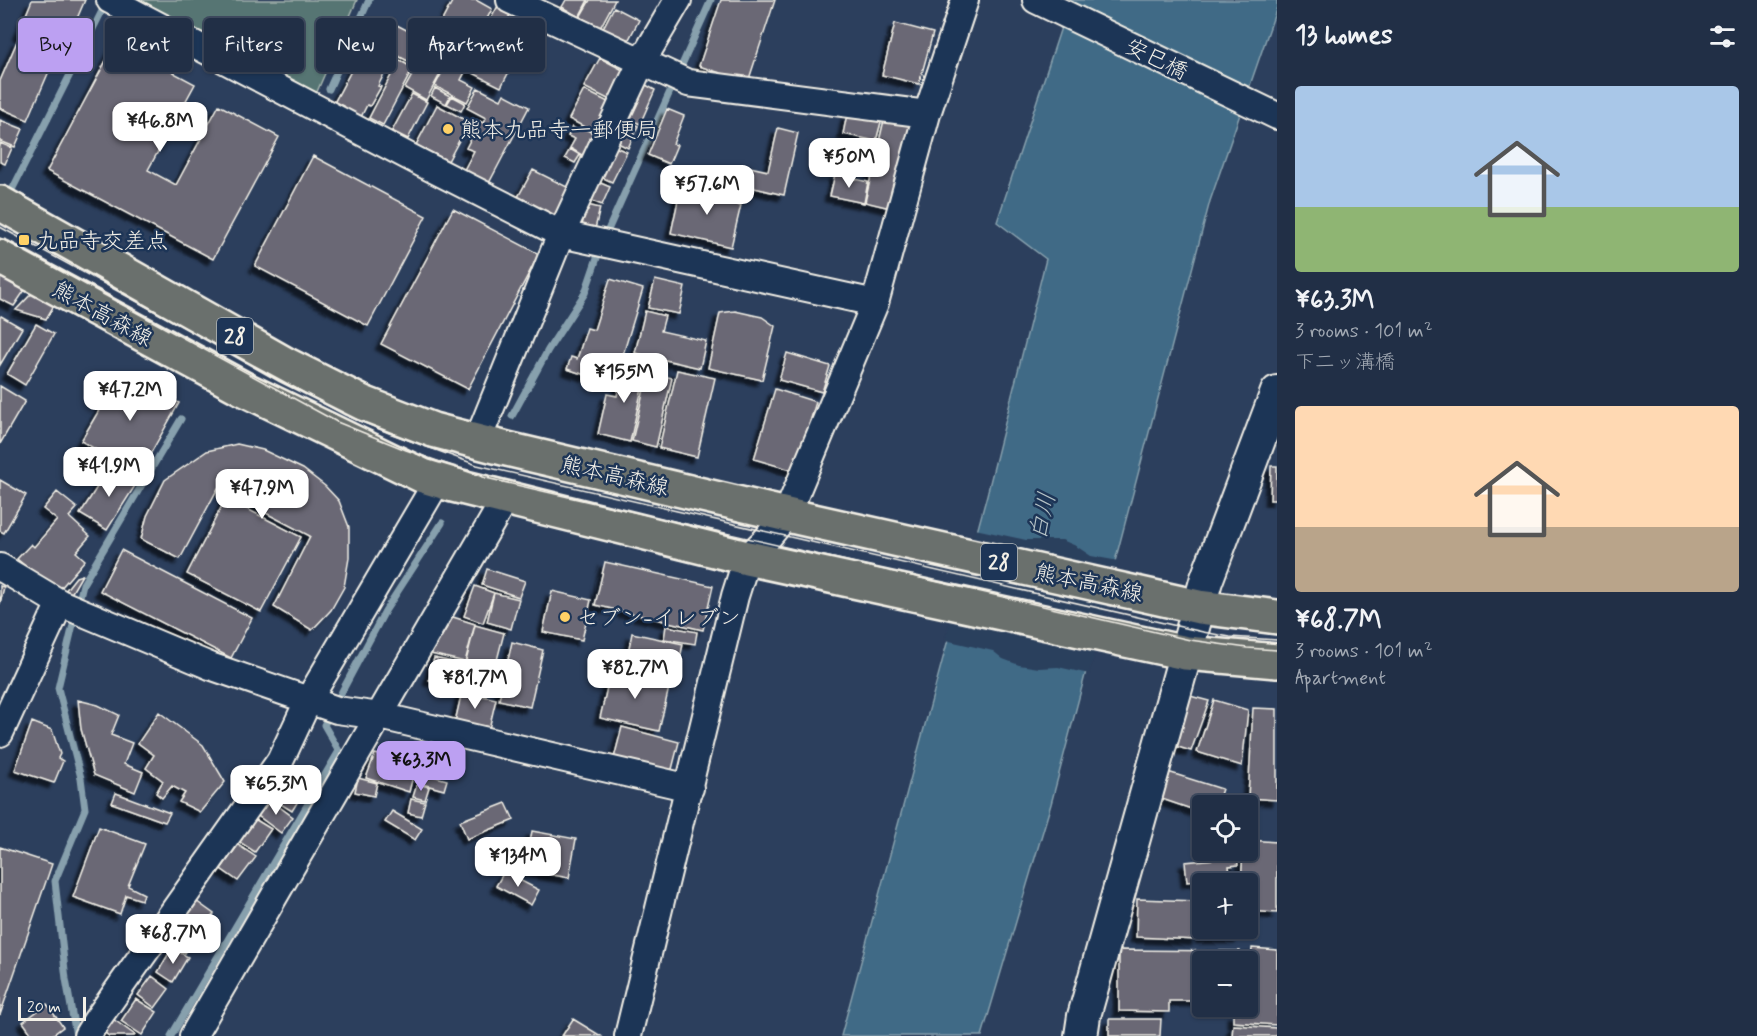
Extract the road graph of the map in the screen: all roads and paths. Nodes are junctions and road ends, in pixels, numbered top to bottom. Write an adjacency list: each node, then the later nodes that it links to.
1 (510, 0): 6 (street)
2 (678, 0): 6 (street)
3 (965, 0): 7 (street)
4 (1036, 0): 8 (street, 安巳橋)
5 (114, 2): 10 (street)
6 (641, 63): 7 (street); 10 (street)
7 (927, 114): 12 (street)
8 (1277, 116)
9 (0, 203): 14 (main road, 熊本高森線 / 28)
10 (561, 234): 12 (street); 14 (street)
11 (0, 257): 15 (main road, 熊本高森線 / 28)
12 (875, 303): 16 (street)
13 (1277, 392): 20 (street)
14 (489, 445): 16 (main road, 熊本高森線 / 28)
15 (468, 489): 17 (main road, 熊本高森線 / 28); 24 (street); 25 (street)
16 (793, 516): 17 (street); 20 (main road, 熊本高森線 / 28)
17 (747, 558): 22 (main road, 熊本高森線 / 28); 27 (street)
18 (0, 567): 19 (street)
19 (61, 604): 24 (street); 26 (street)
20 (1199, 606): 21 (main road, 熊本高森線 / 28); 22 (street)
21 (1277, 617)
22 (1186, 653): 23 (main road, 熊本高森線 / 28); 31 (street)
23 (1277, 661)
24 (322, 704): 25 (street); 28 (street)
25 (380, 716): 27 (street); 29 (street)
26 (0, 733)
27 (690, 788): 30 (street)
28 (87, 1036)
29 (193, 1036)
30 (628, 1036)
31 (1081, 1036)

